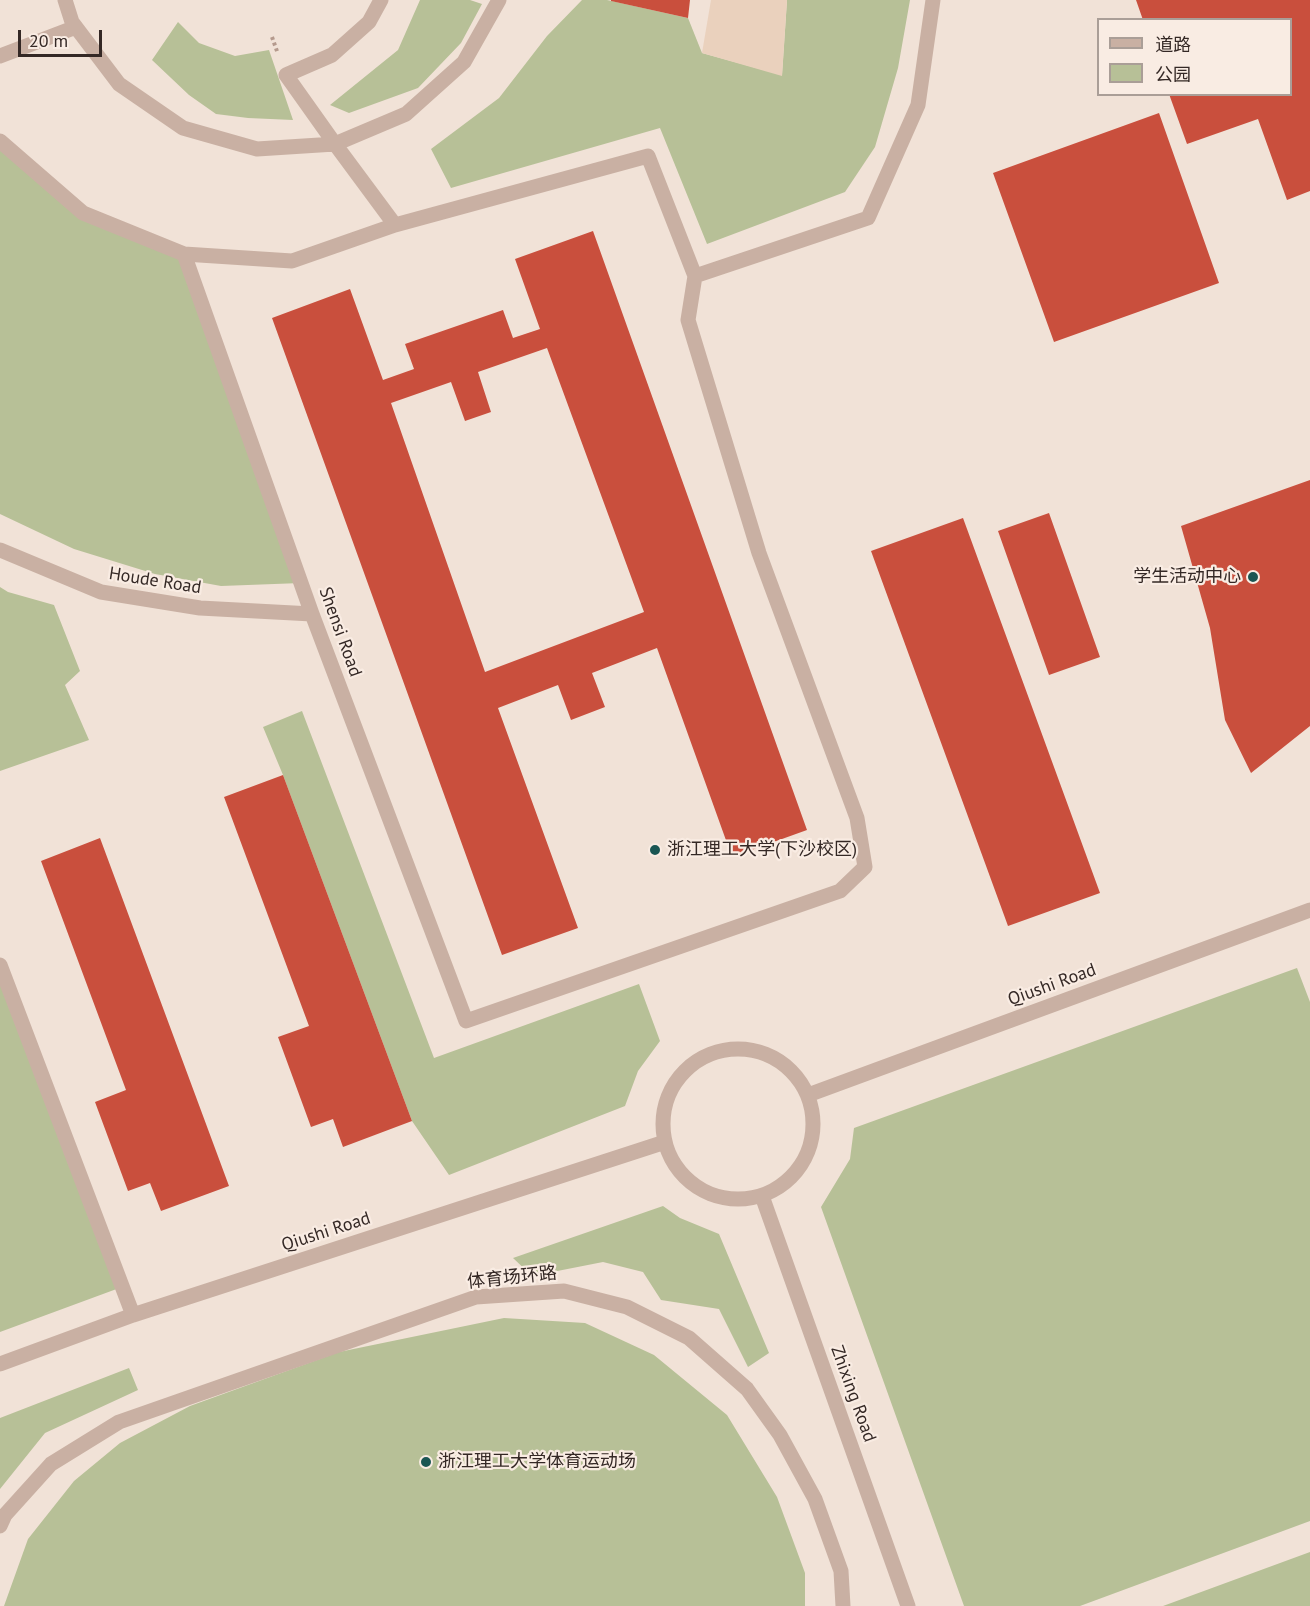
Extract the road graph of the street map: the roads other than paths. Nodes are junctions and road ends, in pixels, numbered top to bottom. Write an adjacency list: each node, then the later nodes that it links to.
1 (65, 0): 5 (street)
2 (381, 0): 8 (street)
3 (499, 0): 8 (street)
4 (933, 0): 11 (street)
5 (76, 27): 6 (street); 8 (street)
6 (0, 56)
7 (0, 141): 10 (street)
8 (334, 144): 9 (street)
9 (395, 225): 10 (street); 11 (street)
10 (184, 254): 13 (street, Shensi Road)
11 (695, 276): 13 (street, Shensi Road)
12 (0, 550): 13 (street, Houde Road)
13 (312, 614)
14 (1310, 910): 16 (street, Qiushi Road)
15 (0, 965): 19 (street)
16 (808, 1095): 17 (street); 18 (street)
17 (665, 1142): 18 (street); 19 (street, Qiushi Road)
18 (762, 1196): 23 (street, Zhixing Road)
19 (133, 1315): 20 (street, Qiushi Road)
20 (0, 1364)
21 (0, 1526): 22 (street, 体育场环路)
22 (843, 1606)
23 (908, 1606)

